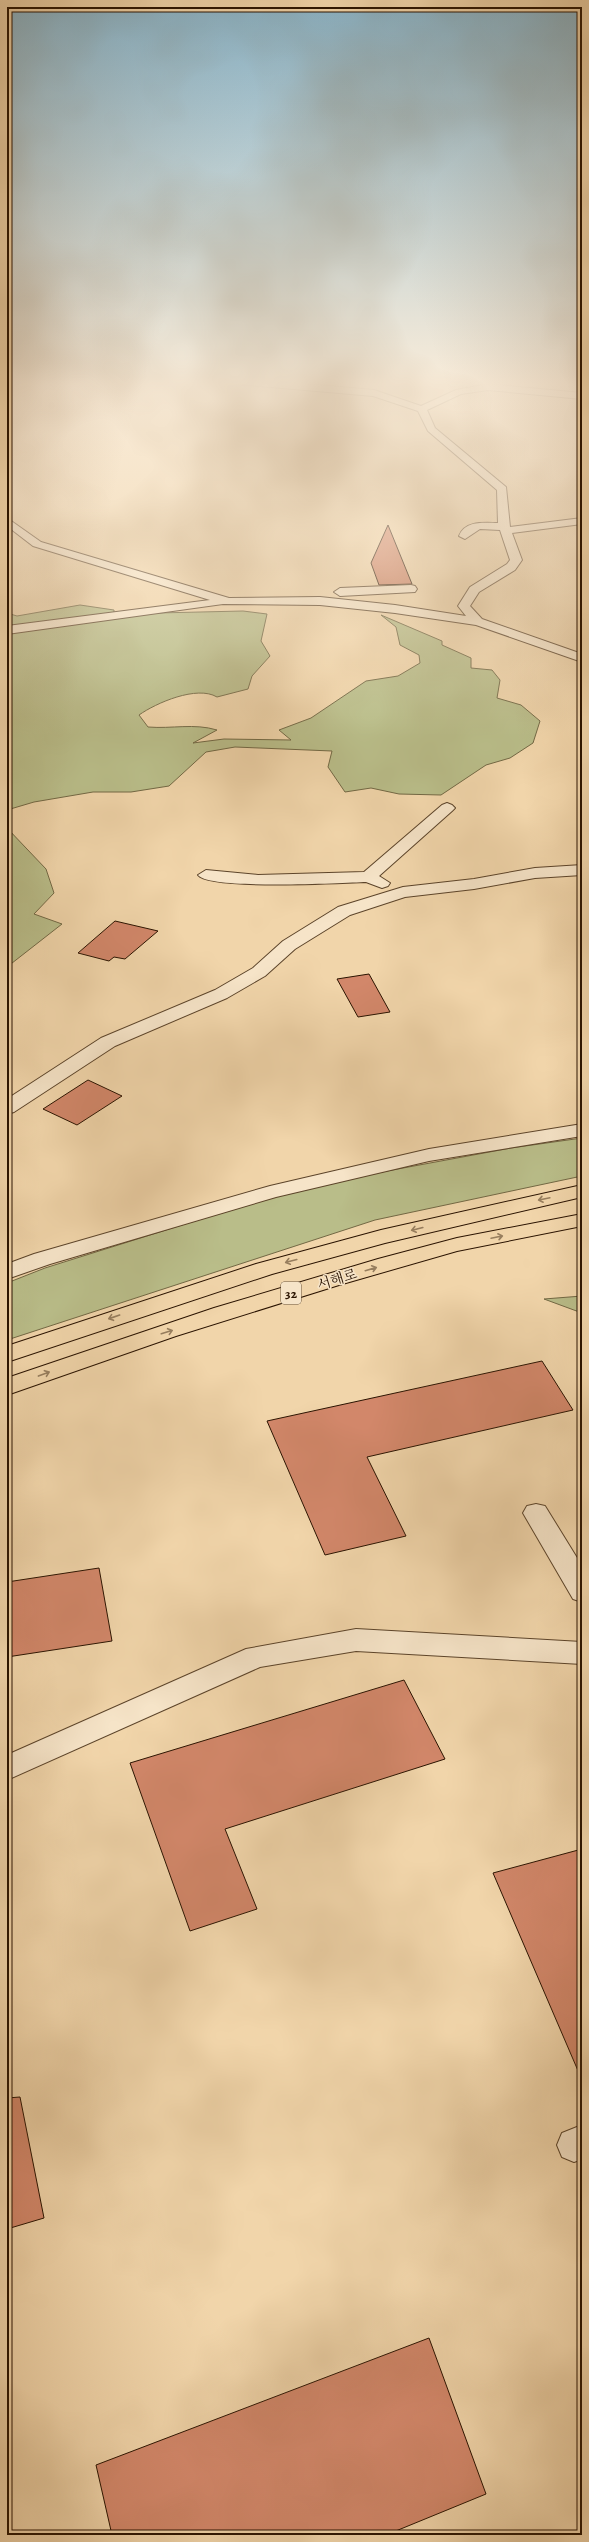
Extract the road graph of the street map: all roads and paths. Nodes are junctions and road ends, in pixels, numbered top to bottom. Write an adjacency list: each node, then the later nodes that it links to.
1 (503, 500): 4 (street)
2 (7, 521): 9 (street)
3 (582, 521): 4 (street)
4 (505, 529): 5 (street); 10 (street)
5 (465, 536)
6 (411, 589): 7 (street)
7 (354, 591): 8 (street); 10 (street)
8 (295, 593)
9 (228, 602): 10 (street); 11 (street)
10 (474, 618): 12 (street)
11 (7, 630)
12 (582, 658)
13 (447, 808): 16 (street)
14 (582, 870): 17 (street)
15 (206, 875): 16 (street)
16 (368, 877): 17 (street)
17 (403, 892): 18 (street)
18 (7, 1108)
19 (582, 1130): 22 (street)
20 (582, 1191): 23 (highway, 서해로 / 32, one-way to 23)
21 (582, 1220): 24 (highway, 서해로 / 32, one-way to 21)
22 (7, 1272)
23 (7, 1354)
24 (7, 1387)
25 (536, 1513): 26 (street)
26 (582, 1592)
27 (582, 1653): 28 (street)
28 (7, 1768)

